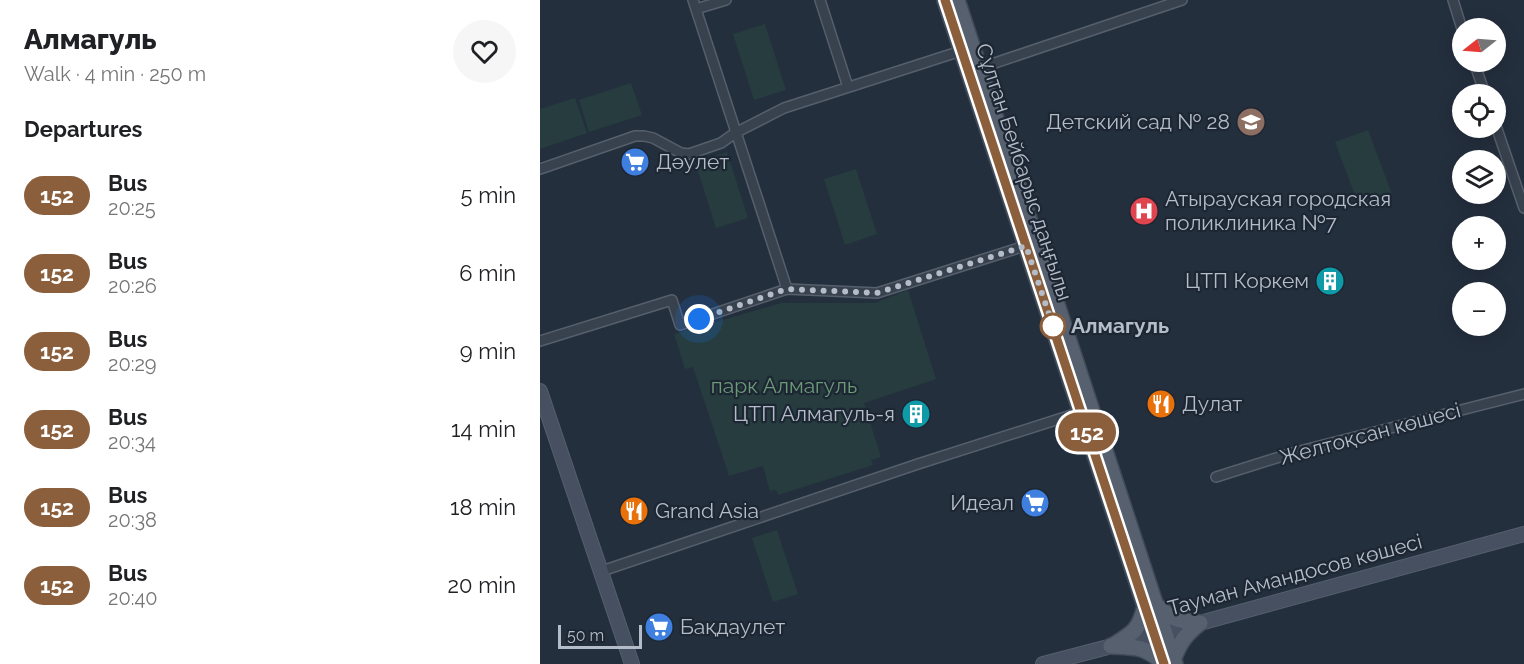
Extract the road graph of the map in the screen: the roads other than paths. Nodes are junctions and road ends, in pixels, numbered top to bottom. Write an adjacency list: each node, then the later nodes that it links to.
1 (726, 0): 7 (street)
2 (820, 0): 11 (street)
3 (945, 0): 9 (main road, Сұлтан Бейбарыс даңғылы)
4 (957, 0): 9 (main road, Сұлтан Бейбарыс даңғылы)
5 (1182, 0): 10 (street)
6 (1453, 0): 8 (street)
7 (695, 4): 12 (street)
8 (1459, 18)
9 (967, 49): 10 (main road, Сұлтан Бейбарыс даңғылы); 11 (street)
10 (974, 70): 16 (main road, Сұлтан Бейбарыс даңғылы)
11 (848, 87): 12 (street)
12 (735, 132): 14 (street); 17 (street)
13 (1500, 138): 15 (street)
14 (540, 169)
15 (1524, 208)
16 (1031, 244): 17 (street); 21 (main road, Сұлтан Бейбарыс даңғылы)
17 (787, 289): 18 (street)
18 (540, 341)
19 (540, 391): 24 (main road)
20 (1524, 394): 22 (street, Желтоқсан көшесі)
21 (1086, 410): 24 (street); 25 (main road, Сұлтан Бейбарыс даңғылы)
22 (1216, 477)
23 (1524, 534): 26 (main road, Тауман Амандосов көшесі)
24 (602, 571): 30 (main road)
25 (1150, 605): 26 (main road); 27 (main road, Сұлтан Бейбарыс даңғылы); 28 (main road)
26 (1200, 623): 27 (main road, Тауман Амандосов көшесі); 29 (main road)
27 (1159, 634): 28 (main road, Тауман Амандосов көшесі); 29 (main road, Сұлтан Бейбарыс даңғылы)
28 (1111, 646): 29 (main road); 31 (main road, Тауман Амандосов көшесі)
29 (1169, 663)
30 (632, 664)
31 (1042, 664)

